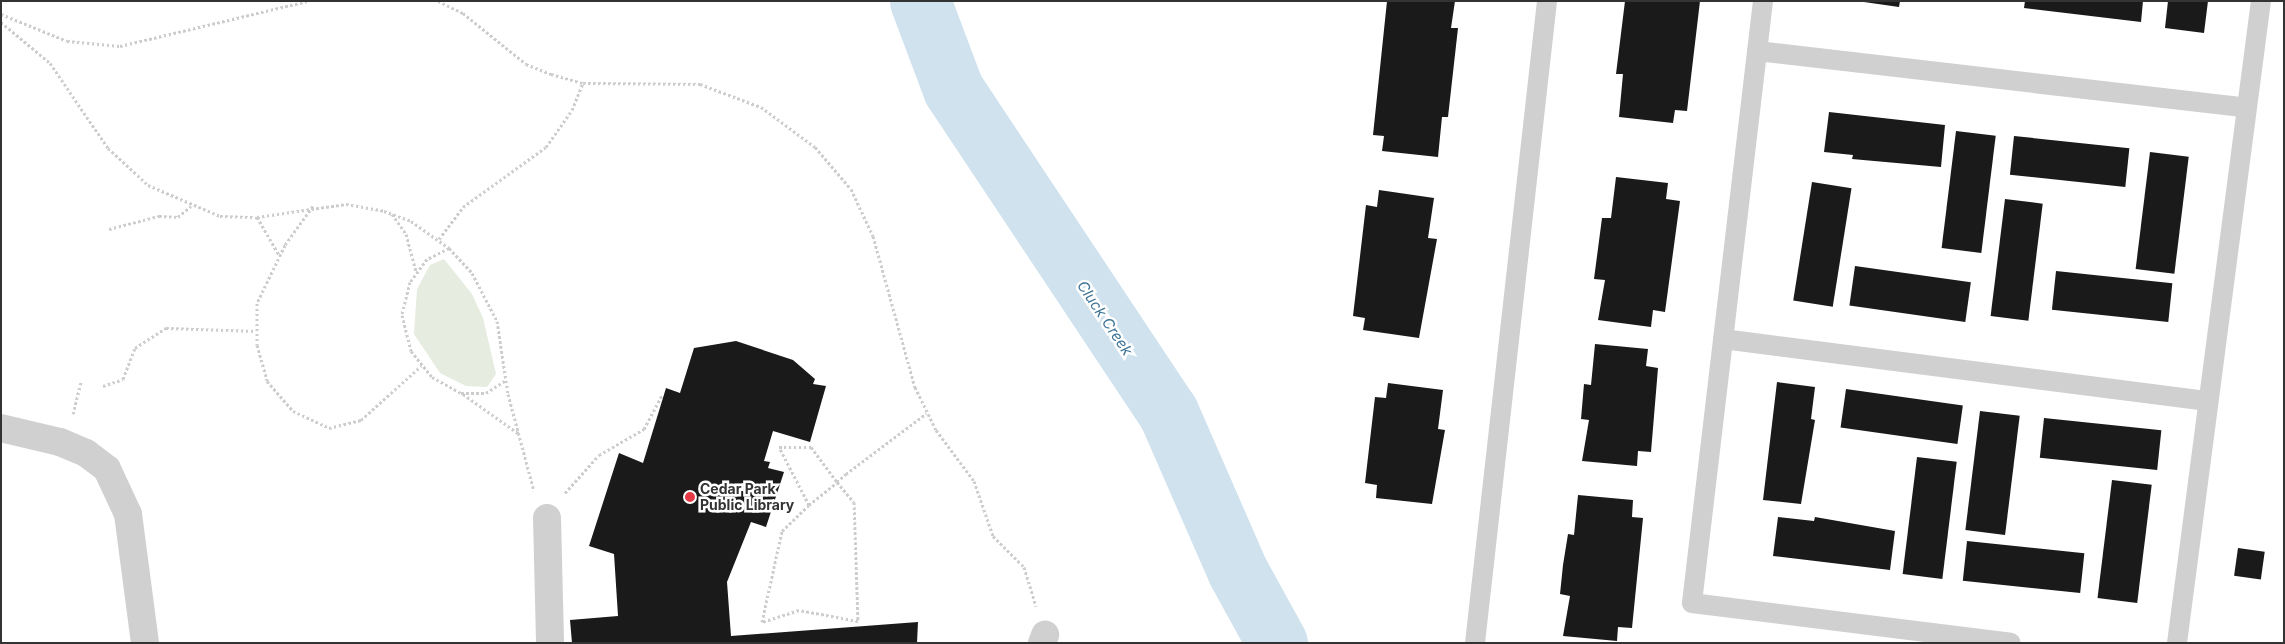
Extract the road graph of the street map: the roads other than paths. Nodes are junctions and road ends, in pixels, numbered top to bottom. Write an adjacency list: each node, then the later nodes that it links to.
1 (1547, 1): 12 (lane)
2 (1763, 1): 4 (lane)
3 (2260, 1): 5 (lane)
4 (1757, 50): 5 (lane); 6 (lane)
5 (2247, 108): 7 (lane)
6 (1723, 339): 7 (lane); 13 (lane)
7 (2208, 401): 14 (lane)
8 (1, 428): 10 (street)
9 (547, 518): 11 (street)
10 (145, 643)
11 (550, 643)
12 (1475, 643)
13 (2011, 643)
14 (2177, 643)

